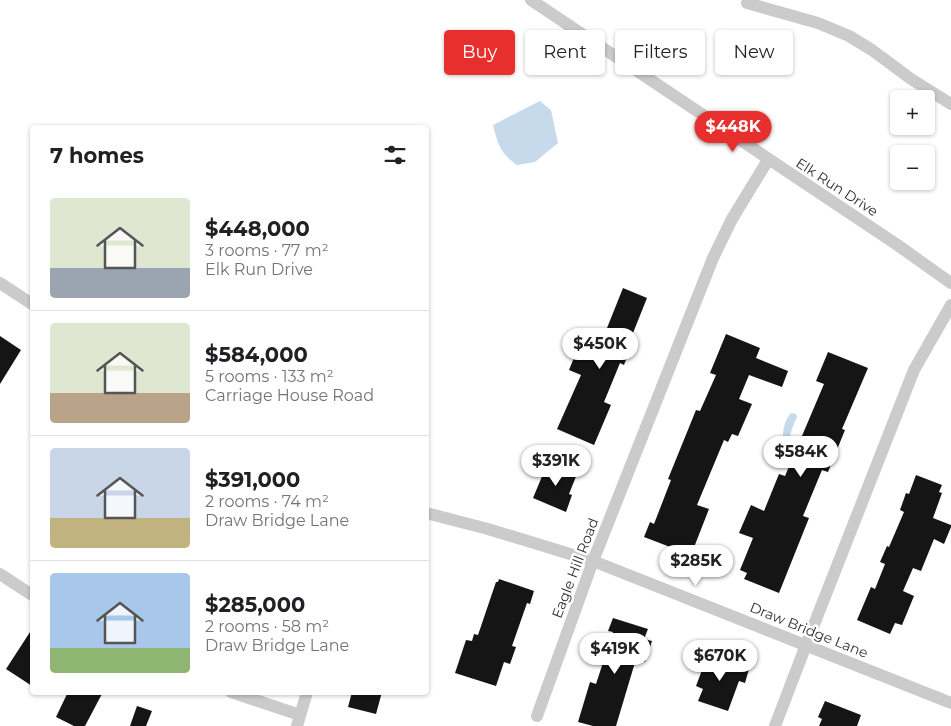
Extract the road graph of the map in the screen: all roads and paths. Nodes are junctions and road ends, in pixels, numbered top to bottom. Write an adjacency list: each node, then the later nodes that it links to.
1 (531, 0): 4 (street, Elk Run Drive)
2 (747, 2): 3 (street)
3 (951, 104)
4 (768, 160): 6 (street, Elk Run Drive); 10 (street, Eagle Hill Road)
5 (0, 283): 7 (street)
6 (951, 283)
7 (30, 303)
8 (951, 305): 13 (street)
9 (429, 514): 10 (street, Draw Bridge Lane)
10 (593, 561): 13 (street, Draw Bridge Lane); 17 (street, Eagle Hill Road)
11 (0, 574): 12 (street)
12 (30, 594)
13 (806, 644): 16 (street, Draw Bridge Lane); 19 (street)
14 (238, 695): 18 (street)
15 (306, 695): 18 (street)
16 (951, 703)
17 (537, 716)
18 (299, 721)
19 (775, 726)

